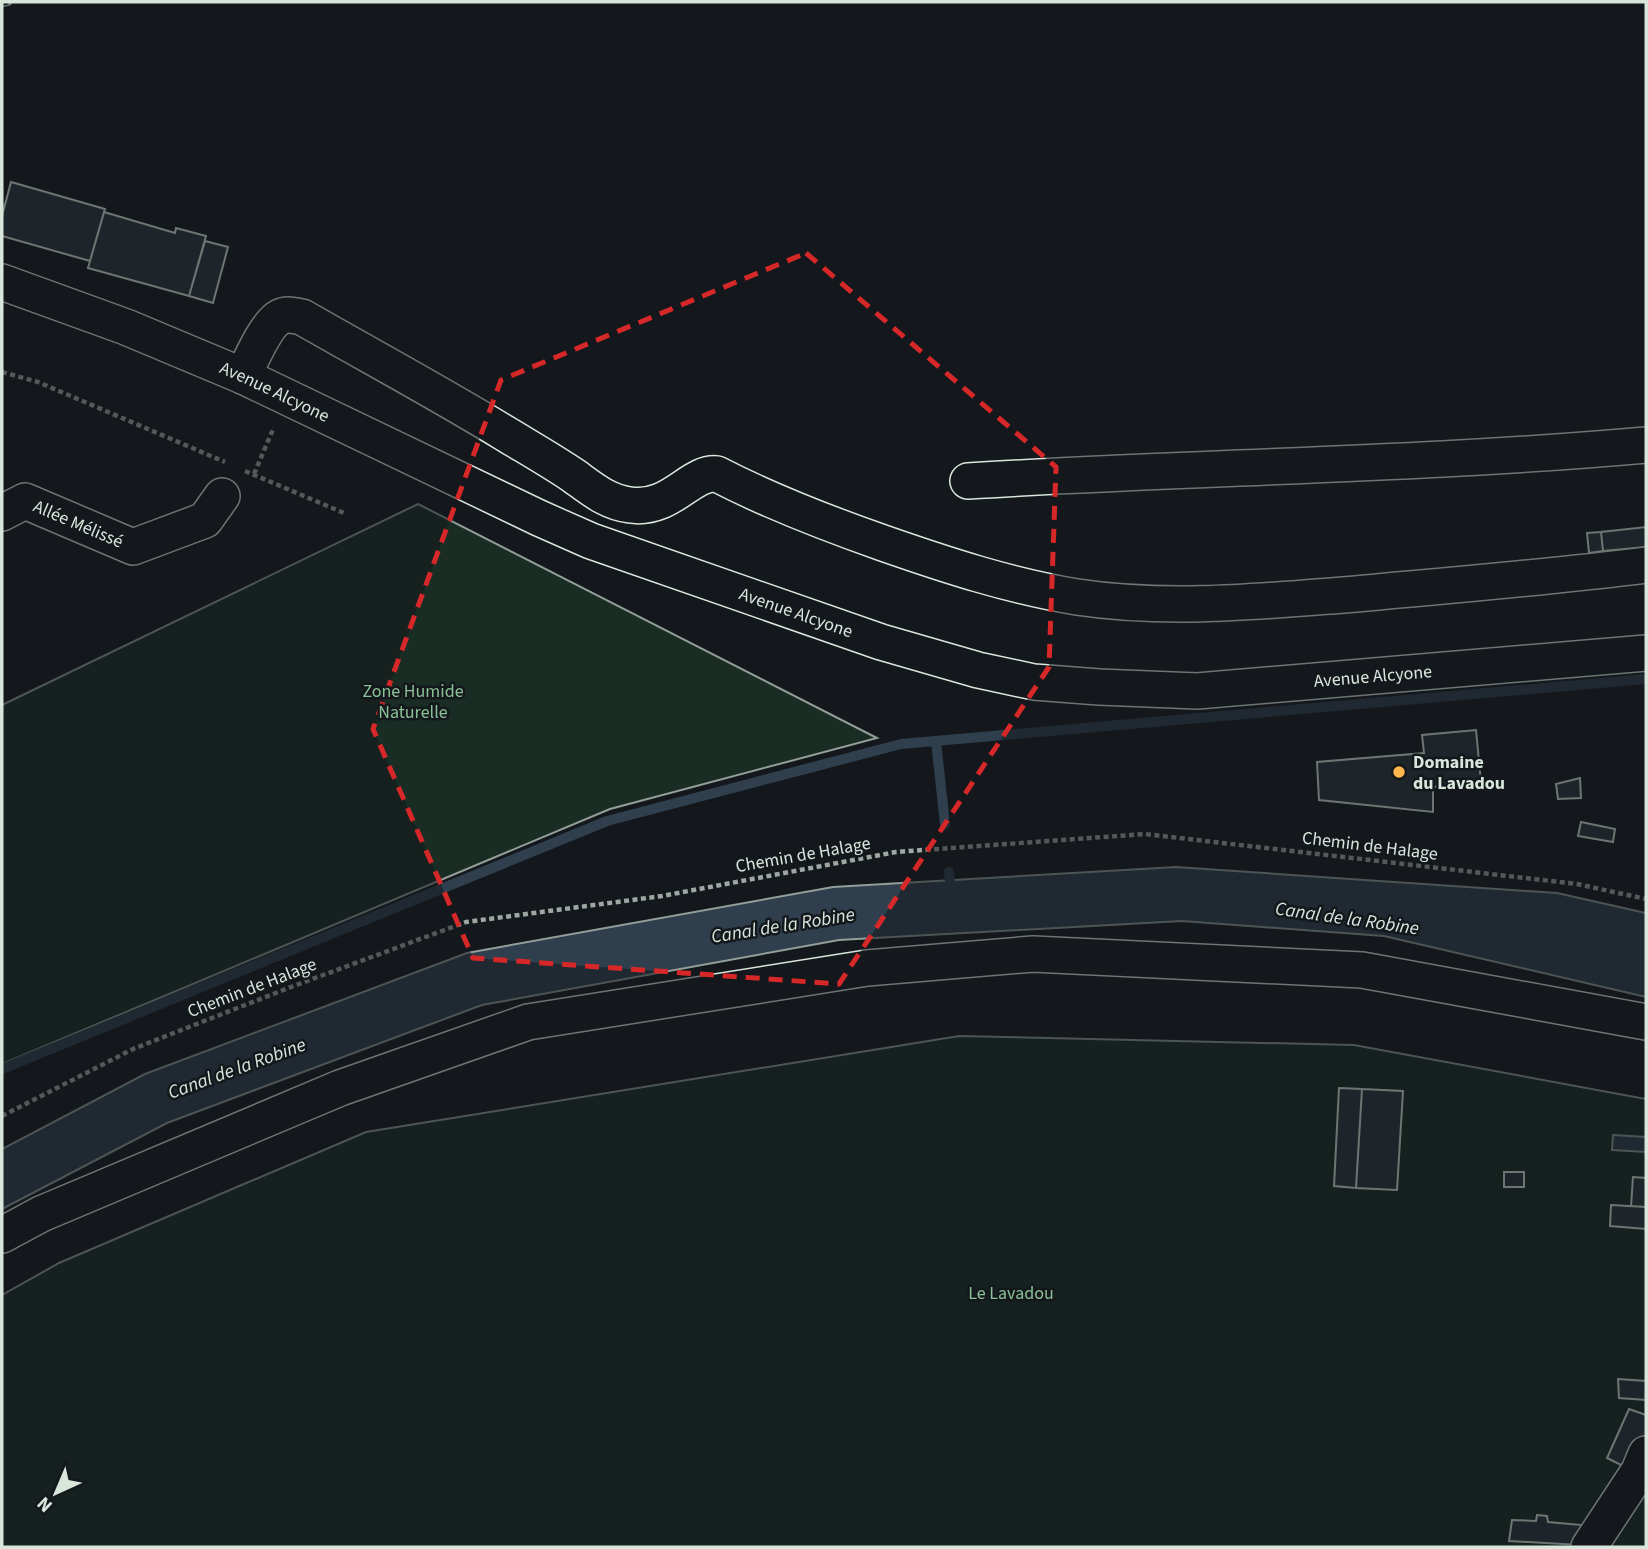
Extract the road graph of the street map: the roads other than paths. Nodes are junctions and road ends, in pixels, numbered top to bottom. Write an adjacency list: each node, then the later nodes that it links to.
1 (2, 282): 2 (street, Avenue Alcyone)
2 (243, 376): 7 (street); 8 (street, Avenue Alcyone)
3 (1646, 445): 5 (street)
4 (230, 476): 6 (street, Allée Mélissé)
5 (968, 481)
6 (2, 513)
7 (1646, 565)
8 (1646, 653)
9 (1646, 1022): 10 (street)
10 (2, 1235)
11 (1646, 1454): 12 (street)
12 (1590, 1547)

